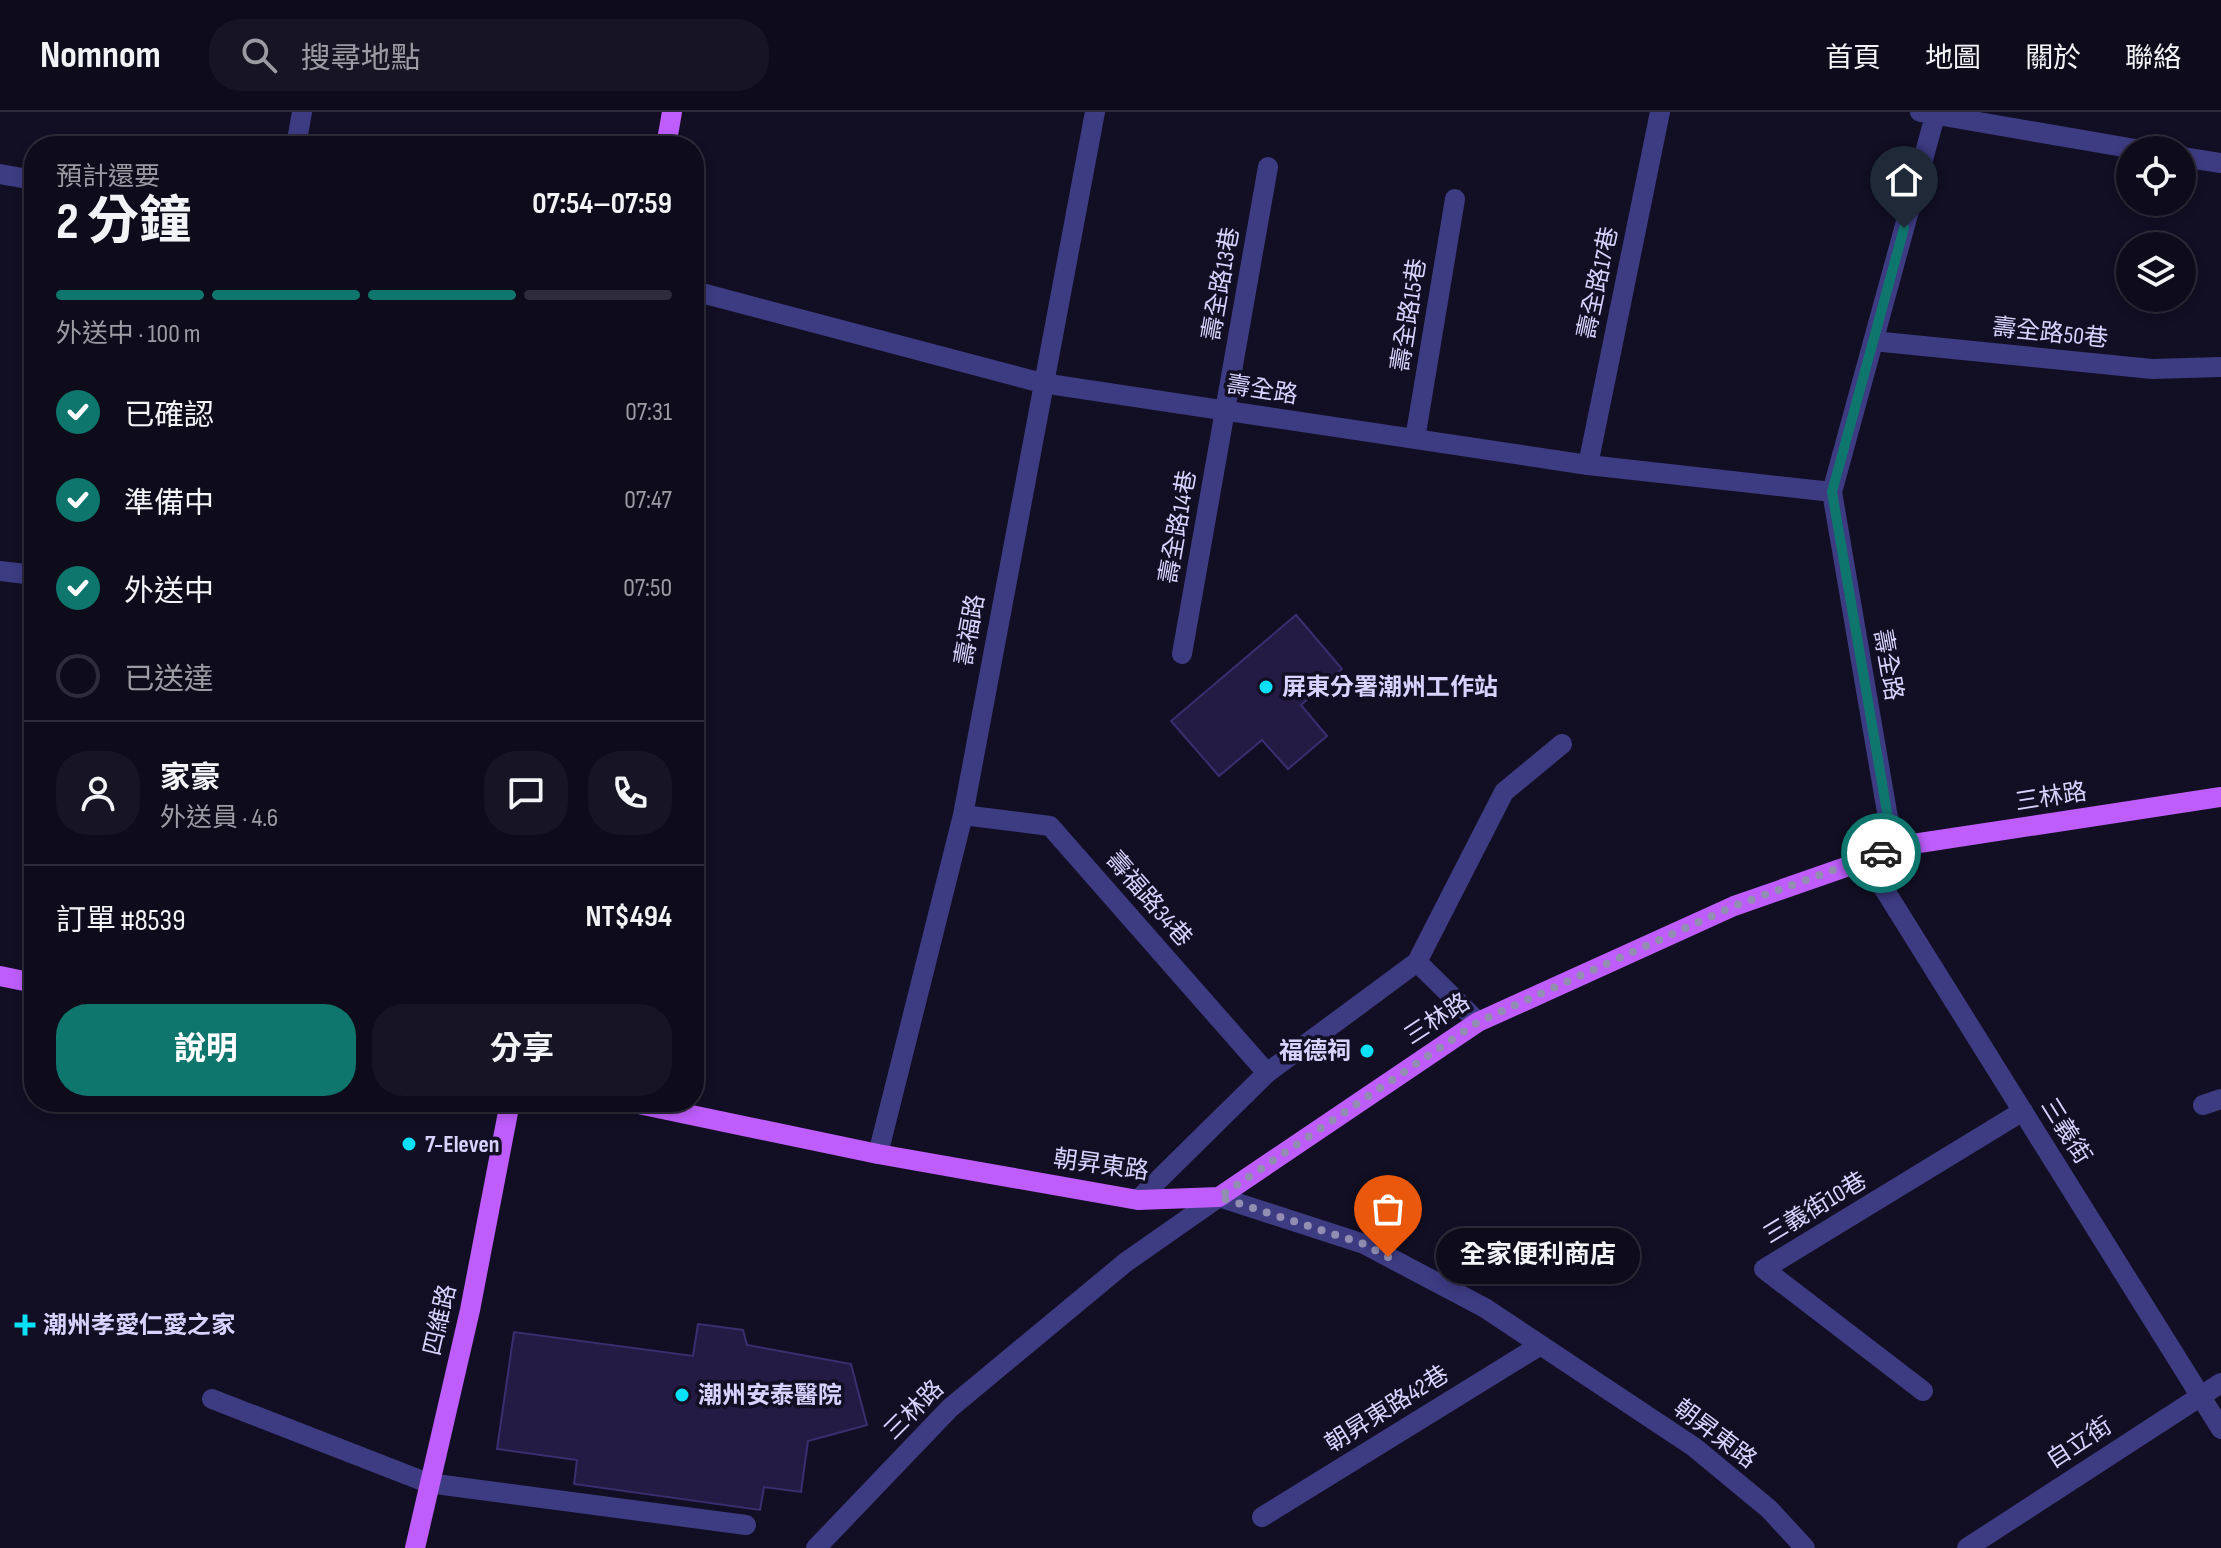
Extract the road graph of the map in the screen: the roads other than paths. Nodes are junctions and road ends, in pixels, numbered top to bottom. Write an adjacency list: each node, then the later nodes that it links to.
1 (302, 112): 6 (street)
2 (672, 112): 7 (main road)
3 (1095, 112): 18 (street, 壽福路)
4 (1660, 112): 21 (street, 壽全路17巷)
5 (1930, 113): 8 (street); 16 (street, 壽全路)
6 (298, 136)
7 (668, 136)
8 (2116, 146)
9 (2196, 159): 10 (street)
10 (2221, 163)
11 (1268, 167): 19 (street, 壽全路13巷)
12 (0, 174): 13 (street)
13 (24, 178)
14 (1455, 199): 20 (street, 壽全路15巷)
15 (704, 294): 18 (street, 壽全路)
16 (1873, 341): 17 (street, 壽全路50巷); 22 (street, 壽全路)
17 (2221, 367)
18 (1042, 383): 19 (street, 壽全路); 28 (street, 壽福路)
19 (1225, 410): 20 (street, 壽全路); 25 (street, 壽全路14巷)
20 (1415, 439): 21 (street, 壽全路)
21 (1588, 465): 22 (street, 壽全路)
22 (1832, 492): 29 (street, 壽全路)
23 (0, 571): 24 (street)
24 (24, 574)
25 (1182, 654)
26 (1562, 744): 31 (street)
27 (2221, 797): 29 (main road, 三林路)
28 (963, 815): 35 (street, 壽福路34巷); 39 (street, 壽福路)
29 (1893, 847): 30 (main road, 三林路)
30 (1866, 860): 34 (main road, 三林路); 36 (street, 三義街)
31 (1417, 962): 34 (street); 35 (street)
32 (0, 976): 33 (main road)
33 (24, 981)
34 (1478, 1022): 40 (main road, 三林路)
35 (1267, 1073): 41 (street)
36 (2023, 1111): 44 (street, 三義街10巷); 45 (street, 三義街)
37 (508, 1112): 48 (main road, 四維路)
38 (677, 1112): 39 (main road, 朝昇東路)
39 (878, 1154): 41 (main road, 朝昇東路)
40 (1219, 1197): 41 (main road, 朝昇東路); 42 (street, 朝昇東路); 52 (street, 三林路)
41 (1138, 1200)
42 (1539, 1346): 49 (street, 朝昇東路42巷); 53 (street, 朝昇東路)
43 (2221, 1383): 45 (street, 自立街)
44 (1923, 1391)
45 (2200, 1395): 47 (street, 三義街); 54 (street, 自立街)
46 (212, 1399): 48 (street)
47 (2221, 1429)
48 (428, 1483): 50 (street); 51 (main road, 四維路)
49 (1262, 1517)
50 (746, 1525)
51 (415, 1548)
52 (816, 1548)
53 (1805, 1548)
54 (1967, 1548)

